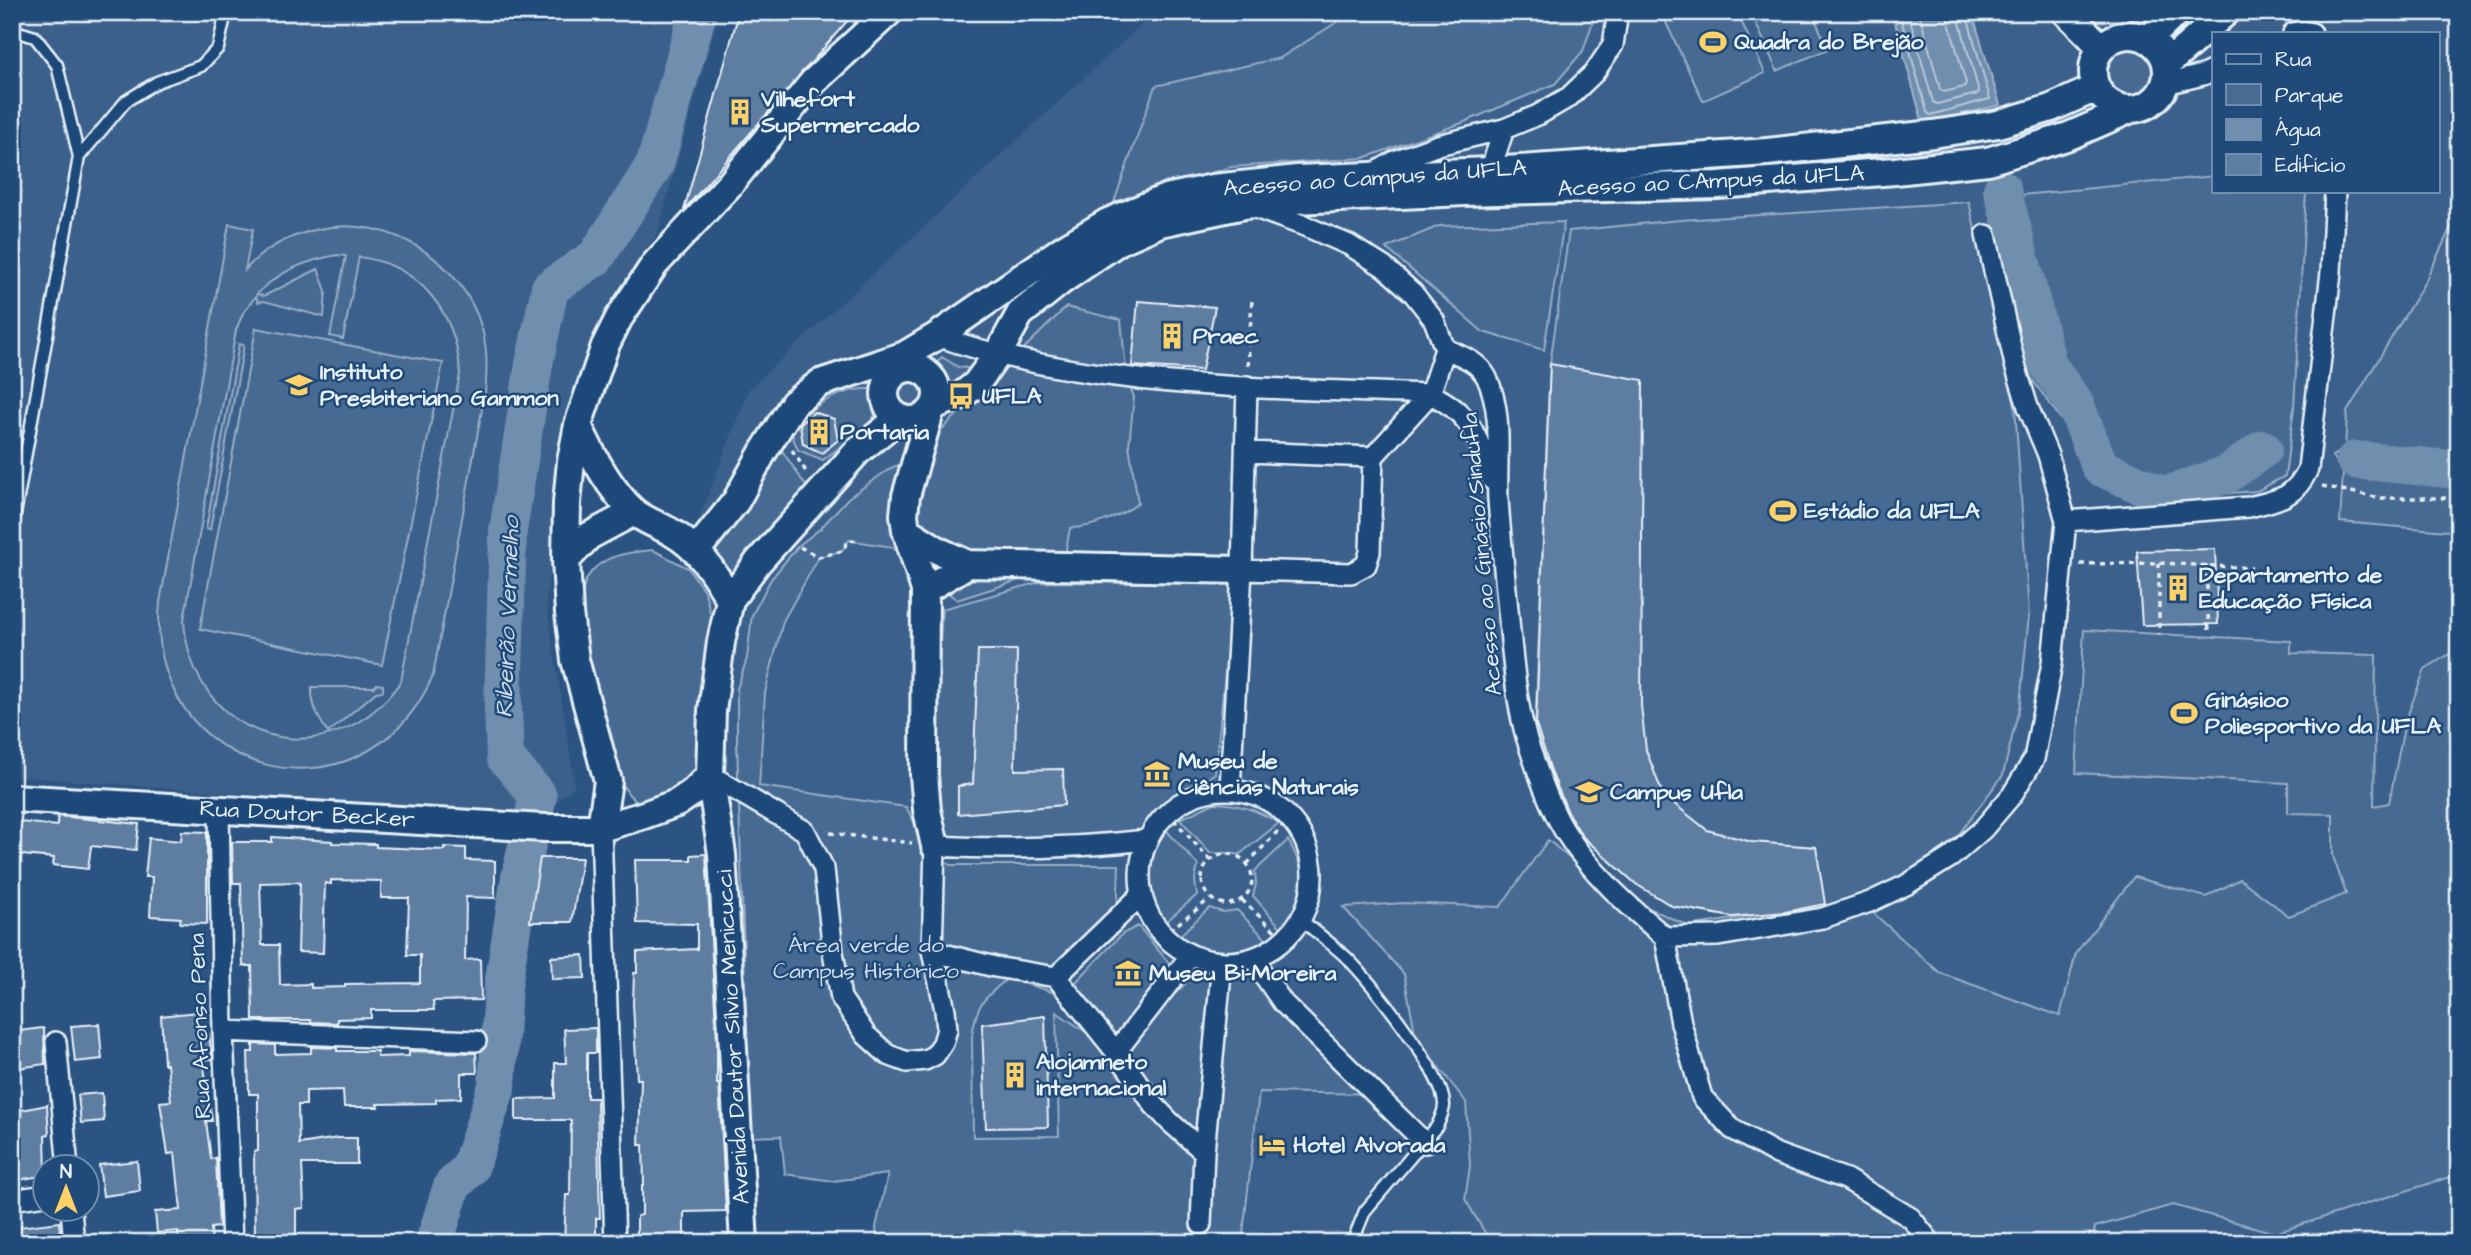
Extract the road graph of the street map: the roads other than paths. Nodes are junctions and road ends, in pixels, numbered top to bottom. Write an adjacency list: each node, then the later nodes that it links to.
1 (226, 12): 15 (lane)
2 (889, 12): 29 (street)
3 (1618, 12): 14 (street)
4 (2066, 12): 9 (street)
5 (2177, 12): 8 (street)
6 (2226, 12): 11 (street)
7 (12, 30): 15 (lane)
8 (2148, 40): 9 (street); 11 (street)
9 (2102, 48): 12 (street)
10 (2212, 71): 11 (street)
11 (2166, 74): 13 (street, Acesso ao CAmpus da UFLA)
12 (2096, 88): 13 (street); 16 (street, Acesso ao Campus da UFLA)
13 (2131, 109): 19 (street, Acesso ao CAmpus da UFLA)
14 (1504, 129): 16 (street); 17 (street)
15 (79, 157): 36 (lane)
16 (1490, 171): 17 (street, Acesso ao Campus da UFLA)
17 (1370, 175): 21 (street, Acesso ao Campus da UFLA)
18 (2335, 192): 34 (street)
19 (1244, 205): 22 (street); 23 (street, Acesso ao CAmpus da UFLA)
20 (1986, 235): 34 (street)
21 (937, 336): 23 (street); 24 (street, Acesso ao Campus da UFLA)
22 (1445, 349): 26 (street); 32 (street, Acesso ao Ginásio/Sindufla)
23 (998, 354): 25 (street); 27 (street, Acesso ao CAmpus da UFLA)
24 (904, 362): 27 (street); 28 (street); 37 (street, Acesso ao Campus da UFLA)
25 (1247, 386): 26 (street); 30 (street)
26 (1430, 394): 31 (street); 32 (street)
27 (932, 409): 28 (street); 35 (street)
28 (899, 418): 42 (street)
29 (578, 425): 33 (street); 38 (street)
30 (1246, 453): 31 (street); 40 (street)
31 (1373, 457): 40 (street)
32 (1498, 497): 56 (street, Acesso ao Ginásio/Sindufla)
33 (634, 512): 37 (street); 38 (street)
34 (2066, 521): 56 (street)
35 (906, 530): 39 (street); 41 (street)
36 (12, 531)
37 (697, 550): 42 (street)
38 (566, 559): 44 (street)
39 (968, 564): 40 (street); 41 (street)
40 (1242, 570): 45 (street)
41 (925, 590): 53 (street)
42 (730, 600): 43 (street, Avenida Doutor Sílvio Menicucci)
43 (710, 775): 47 (street, Rua Doutor Becker); 51 (street, Avenida Doutor Sílvio Menicucci); 57 (street)
44 (608, 781): 49 (street); 50 (street)
45 (1230, 789): 52 (street); 55 (street)
46 (12, 798): 48 (street, Rua Doutor Becker)
47 (677, 803): 49 (street, Rua Doutor Becker); 51 (street)
48 (219, 808): 50 (street, Rua Doutor Becker); 62 (street, Rua Afonso Pena)
49 (644, 815): 50 (street, Rua Doutor Becker)
50 (601, 828): 75 (street)
51 (719, 832): 76 (street, Avenida Doutor Sílvio Menicucci)
52 (1147, 840): 53 (street); 54 (street)
53 (935, 846): 57 (street)
54 (1142, 894): 58 (street); 61 (street)
55 (1301, 920): 59 (street); 66 (lane)
56 (1665, 937): 78 (street)
57 (932, 951): 61 (street)
58 (1190, 956): 60 (street); 65 (street)
59 (1257, 958): 60 (street); 66 (street)
60 (1222, 963): 67 (street)
61 (1056, 977): 65 (street)
62 (223, 1031): 63 (street); 74 (street, Rua Afonso Pena)
63 (476, 1041)
64 (56, 1042): 68 (street)
65 (1116, 1052): 67 (street)
66 (1424, 1143): 77 (lane)
67 (1204, 1152): 72 (street)
68 (67, 1154)
69 (32, 1197): 70 (street)
70 (12, 1200)
71 (72, 1224): 73 (street)
72 (1201, 1224)
73 (74, 1243)
74 (232, 1243)
75 (615, 1243)
76 (744, 1243)
77 (1352, 1243)
78 (1931, 1243)

